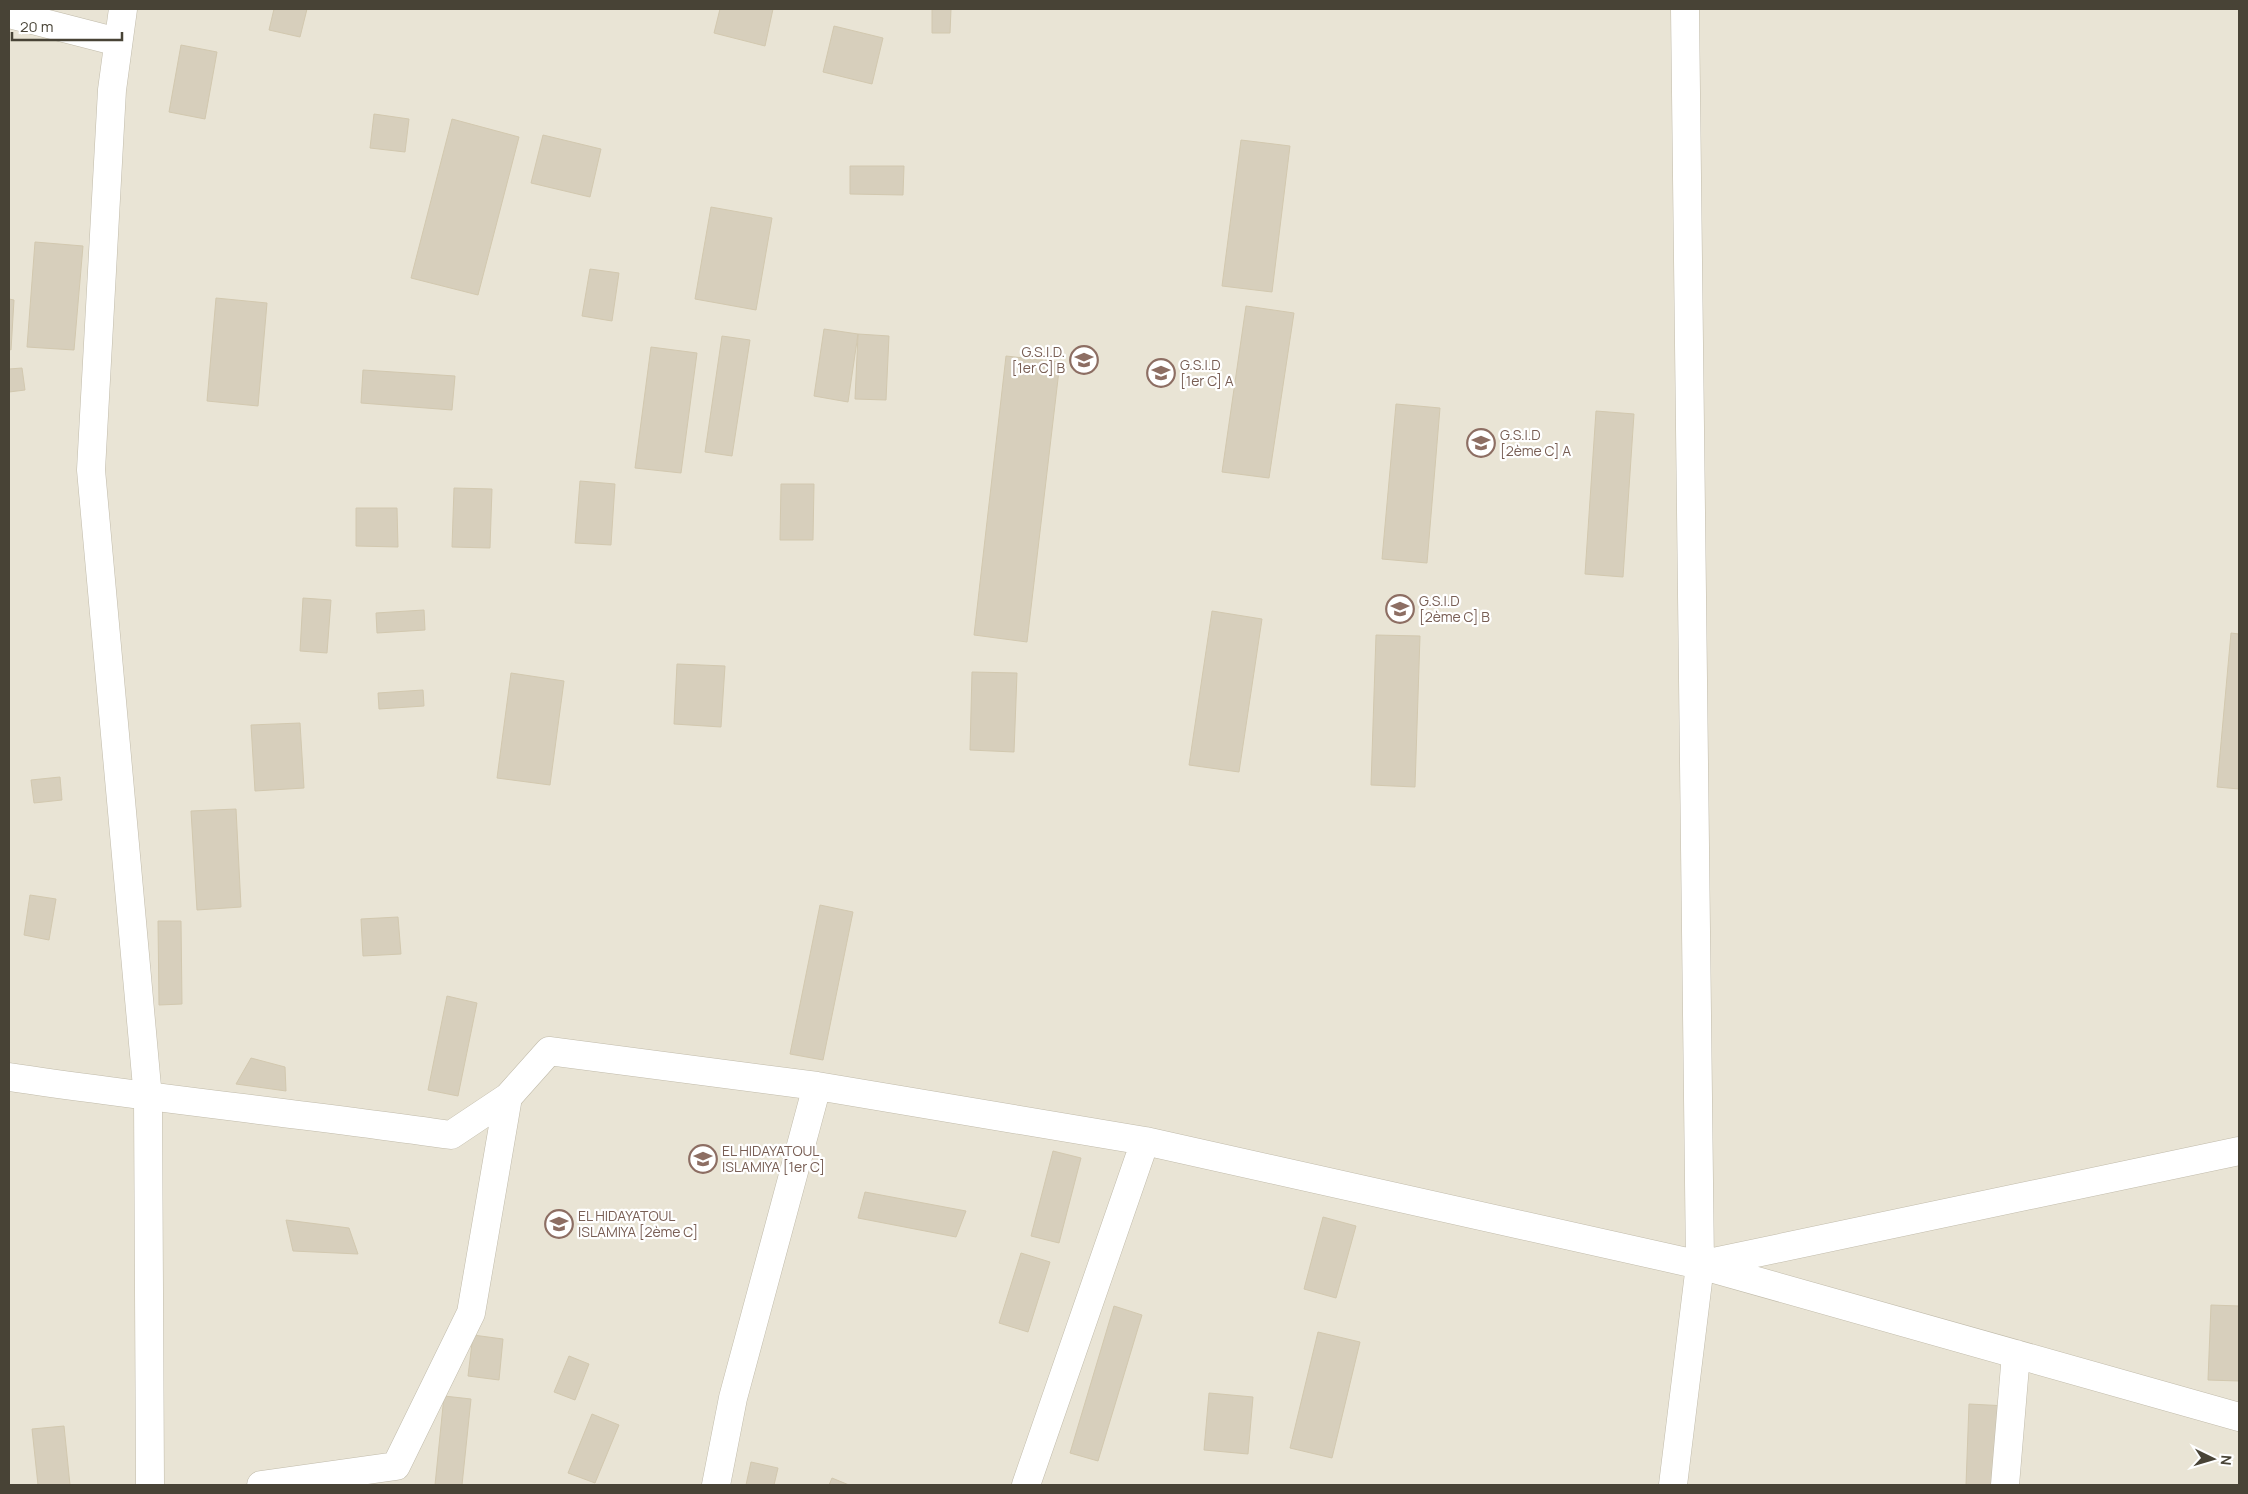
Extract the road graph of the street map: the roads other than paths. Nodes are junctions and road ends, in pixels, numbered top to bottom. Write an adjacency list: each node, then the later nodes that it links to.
1 (123, 9): 4 (street)
2 (1685, 9): 11 (street)
3 (9, 14): 4 (street)
4 (118, 42): 7 (street)
5 (9, 1077): 7 (street)
6 (817, 1086): 8 (street); 9 (street); 16 (street)
7 (148, 1098): 8 (street); 14 (street)
8 (508, 1098): 15 (street)
9 (1145, 1141): 11 (street); 17 (street)
10 (2239, 1151): 11 (street)
11 (1700, 1265): 12 (street); 18 (street)
12 (2016, 1354): 13 (street); 19 (street)
13 (2239, 1417)
14 (150, 1485)
15 (262, 1485)
16 (716, 1485)
17 (1026, 1485)
18 (1673, 1485)
19 (2005, 1485)

